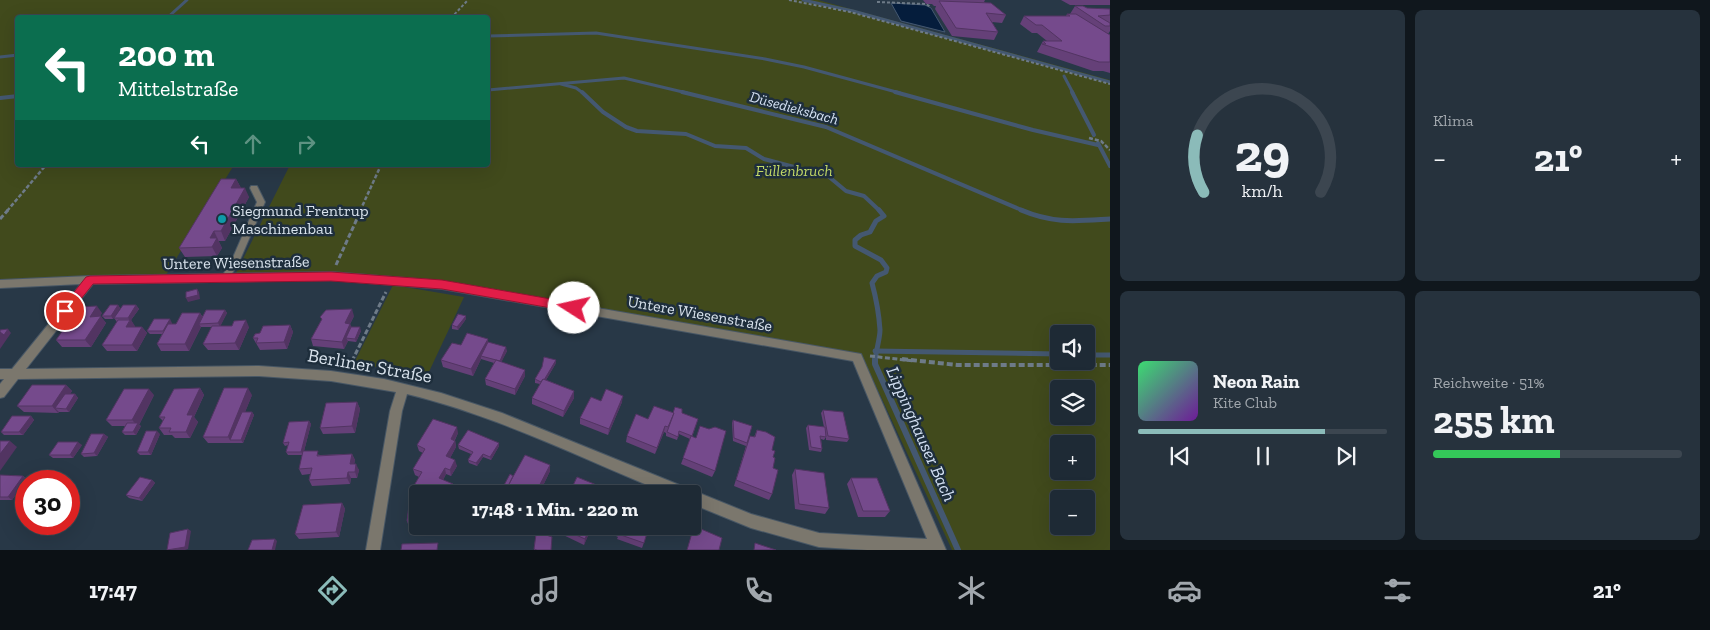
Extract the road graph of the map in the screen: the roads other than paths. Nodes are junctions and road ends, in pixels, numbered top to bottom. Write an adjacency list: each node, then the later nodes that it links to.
1 (254, 188): 2 (lane)
2 (225, 278): 3 (street, Untere Wiesenstraße); 11 (street, Untere Wiesenstraße)
3 (90, 280): 4 (street, Untere Wiesenstraße); 5 (street)
4 (0, 284)
5 (16, 373): 6 (street, Berliner Straße); 7 (street, Berliner Straße); 8 (street)
6 (0, 374)
7 (403, 388): 9 (street, Berliner Straße); 12 (street)
8 (0, 393)
9 (664, 485)
10 (701, 501): 11 (street)
11 (938, 549)
12 (373, 550)

